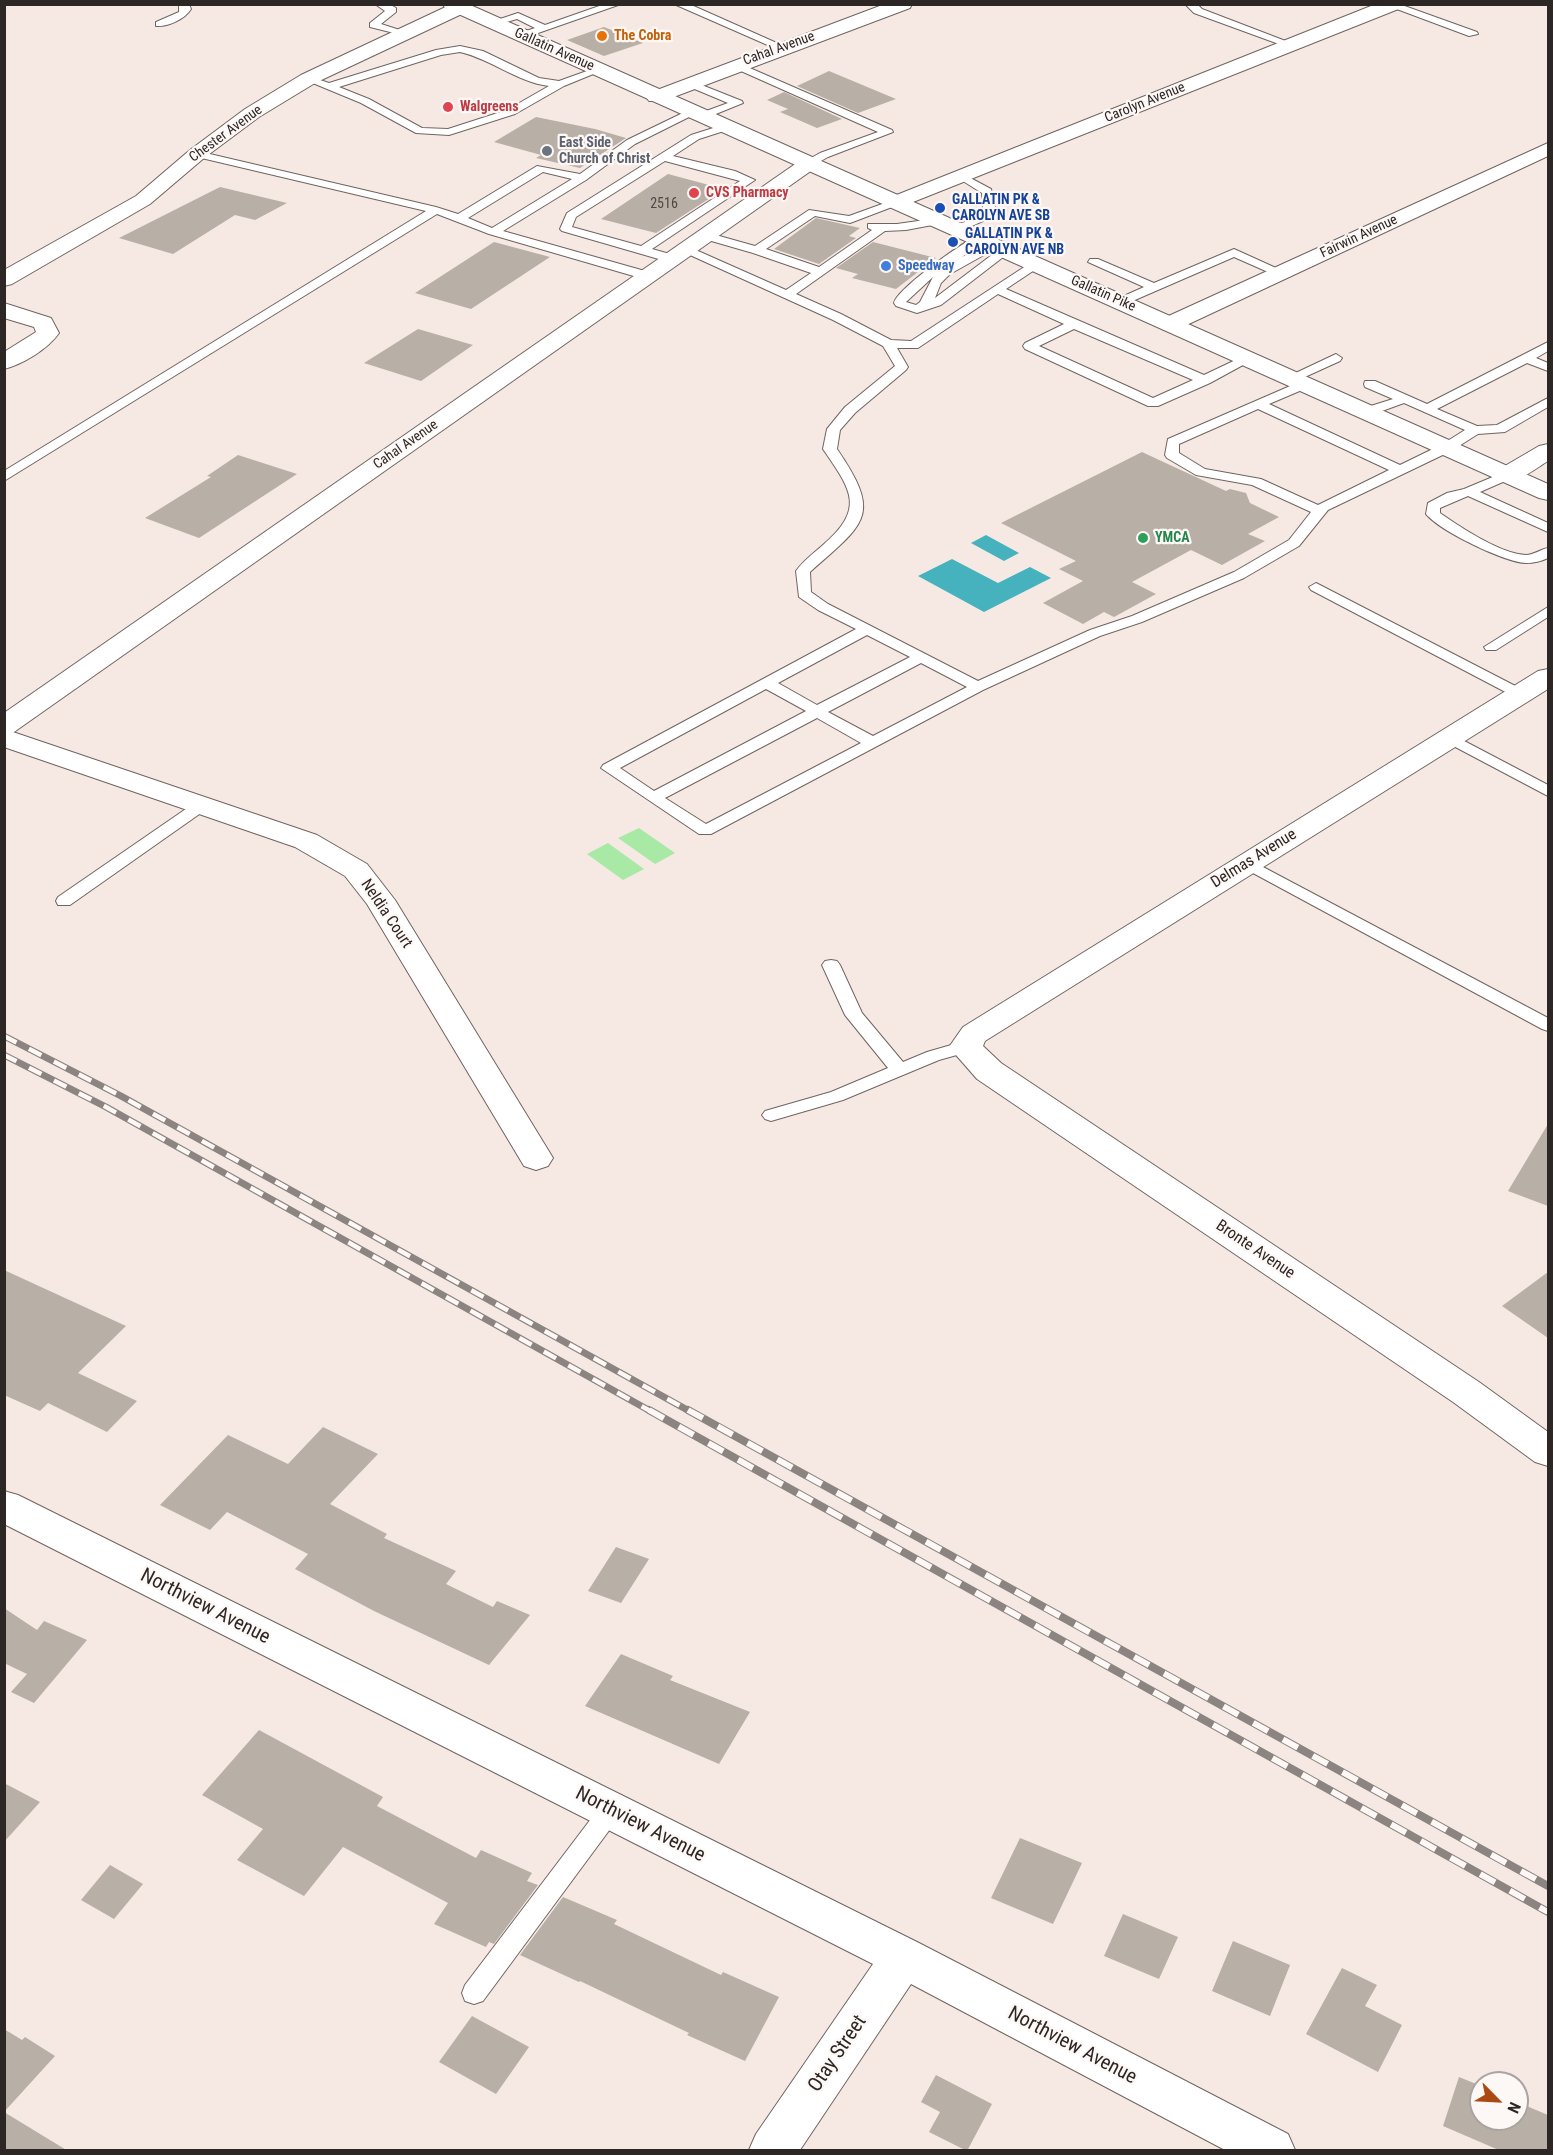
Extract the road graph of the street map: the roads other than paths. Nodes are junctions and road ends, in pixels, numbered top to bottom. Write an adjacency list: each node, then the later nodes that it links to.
1 (184, 4): 10 (lane)
2 (380, 4): 12 (lane)
3 (615, 4): 11 (lane)
4 (680, 4): 16 (lane)
5 (903, 4): 16 (street, Cahal Avenue)
6 (1190, 4): 15 (lane)
7 (1392, 5): 13 (lane); 15 (street, Carolyn Avenue)
8 (456, 6): 9 (street, Gallatin Avenue); 12 (street, Chester Avenue)
9 (493, 23): 11 (lane); 14 (street, Gallatin Avenue)
10 (160, 24)
11 (544, 28): 14 (lane)
12 (402, 34): 19 (street, Chester Avenue)
13 (1473, 34)
14 (521, 36): 18 (street, Gallatin Avenue)
15 (1291, 45): 30 (street, Carolyn Avenue)
16 (783, 48): 17 (street, Cahal Avenue)
17 (736, 65): 20 (street, Cahal Avenue); 29 (lane)
18 (598, 70): 21 (lane); 23 (street, Gallatin Avenue)
19 (308, 79): 22 (lane); 27 (street, Chester Avenue)
20 (689, 83): 23 (street, Cahal Avenue); 24 (lane)
21 (560, 84): 22 (lane); 22 (lane)
22 (329, 87)
23 (656, 97): 24 (street, Gallatin Pike)
24 (696, 114): 25 (street, Gallatin Pike); 31 (lane)
25 (726, 127): 28 (lane); 29 (street, Gallatin Pike)
26 (1548, 149): 51 (street, Fairwin Avenue)
27 (197, 154): 33 (lane); 53 (street, Chester Avenue)
28 (663, 157): 43 (lane); 43 (lane)
29 (808, 164): 32 (street, Gallatin Pike); 39 (street, Cahal Avenue)
30 (961, 176): 32 (street, Carolyn Avenue); 36 (lane)
31 (582, 178): 34 (lane); 38 (lane)
32 (896, 202): 35 (lane); 36 (street, Gallatin Pike)
33 (436, 210): 34 (lane); 82 (lane)
34 (458, 219): 38 (lane)
35 (850, 220): 37 (lane); 44 (lane)
36 (948, 225): 37 (lane); 42 (street, Gallatin Pike)
37 (882, 228): 41 (lane)
38 (494, 232): 52 (lane)
39 (705, 236): 44 (lane); 46 (street, Cahal Avenue)
40 (846, 238): 41 (lane)
41 (862, 242): 47 (lane)
42 (993, 245): 49 (street, Gallatin Pike); 58 (lane); 58 (lane); 58 (lane)
43 (643, 250): 46 (lane)
44 (758, 250): 50 (lane)
45 (829, 251): 47 (lane)
46 (679, 254): 52 (street, Cahal Avenue); 56 (lane)
47 (844, 255): 50 (lane)
48 (1094, 262): 54 (lane)
49 (1035, 264): 55 (lane); 57 (street, Gallatin Pike)
50 (820, 272): 56 (lane)
51 (1281, 273): 54 (lane); 61 (street, Fairwin Avenue)
52 (648, 276): 98 (street, Cahal Avenue)
53 (4, 279)
54 (1154, 287): 57 (lane)
55 (997, 290): 60 (lane); 62 (lane)
56 (787, 295): 62 (lane)
57 (1122, 302): 61 (street, Gallatin Pike)
58 (925, 305)
59 (4, 310): 67 (street)
60 (1074, 324): 69 (lane); 69 (lane)
61 (1170, 324): 66 (street, Gallatin Pike)
62 (888, 344): 90 (lane)
63 (1548, 346): 65 (lane)
64 (1336, 358): 70 (lane)
65 (1526, 358): 68 (lane); 75 (lane)
66 (1248, 359): 69 (lane); 70 (street, Gallatin Pike)
67 (4, 362)
68 (1548, 367)
69 (1205, 380)
70 (1298, 381): 74 (lane); 76 (street, Gallatin Pike)
71 (1370, 384): 72 (lane)
72 (1404, 399): 75 (lane); 76 (lane)
73 (1548, 402): 77 (lane)
74 (1258, 405): 80 (lane); 85 (lane)
75 (1427, 409): 77 (lane)
76 (1366, 412): 78 (street, Gallatin Pike)
77 (1476, 430): 78 (lane)
78 (1446, 448): 80 (lane); 81 (street, Gallatin Pike)
79 (1548, 451): 81 (street)
80 (1400, 470): 85 (lane)
81 (1507, 475): 83 (lane); 84 (street, Gallatin Pike)
82 (4, 477)
83 (1469, 492): 86 (lane); 87 (lane)
84 (1548, 493)
85 (1320, 511): 95 (lane)
86 (1548, 528)
87 (1548, 552)
88 (1316, 587): 96 (lane)
89 (1548, 611): 91 (lane)
90 (867, 629): 92 (lane); 94 (lane)
91 (1491, 647)
92 (921, 657): 95 (lane); 97 (lane)
93 (1548, 677): 96 (street, Delmas Avenue)
94 (766, 683): 97 (lane); 103 (lane)
95 (978, 687): 101 (lane)
96 (1520, 694): 100 (street, Delmas Avenue)
97 (818, 712): 101 (lane); 103 (lane)
98 (4, 726)
99 (4, 737): 104 (street, Neldia Court)
100 (1449, 738): 102 (lane); 105 (street, Delmas Avenue)
101 (873, 743): 103 (lane)
102 (1548, 791)
103 (654, 797)
104 (202, 805): 106 (lane); 112 (street, Neldia Court)
105 (1246, 863): 108 (lane); 109 (street, Delmas Avenue)
106 (64, 901)
107 (831, 965): 110 (lane)
108 (1548, 1025)
109 (965, 1047): 110 (lane); 113 (street, Bronte Avenue)
110 (899, 1069): 111 (lane)
111 (771, 1115)
112 (536, 1158)
113 (1548, 1452)
114 (4, 1506): 115 (street, Northview Avenue)
115 (611, 1810): 116 (street, Northview Avenue); 117 (lane)
116 (903, 1957): 118 (street, Otay Street); 119 (street, Northview Avenue)
117 (474, 1993)
118 (773, 2151)
119 (1271, 2151)

